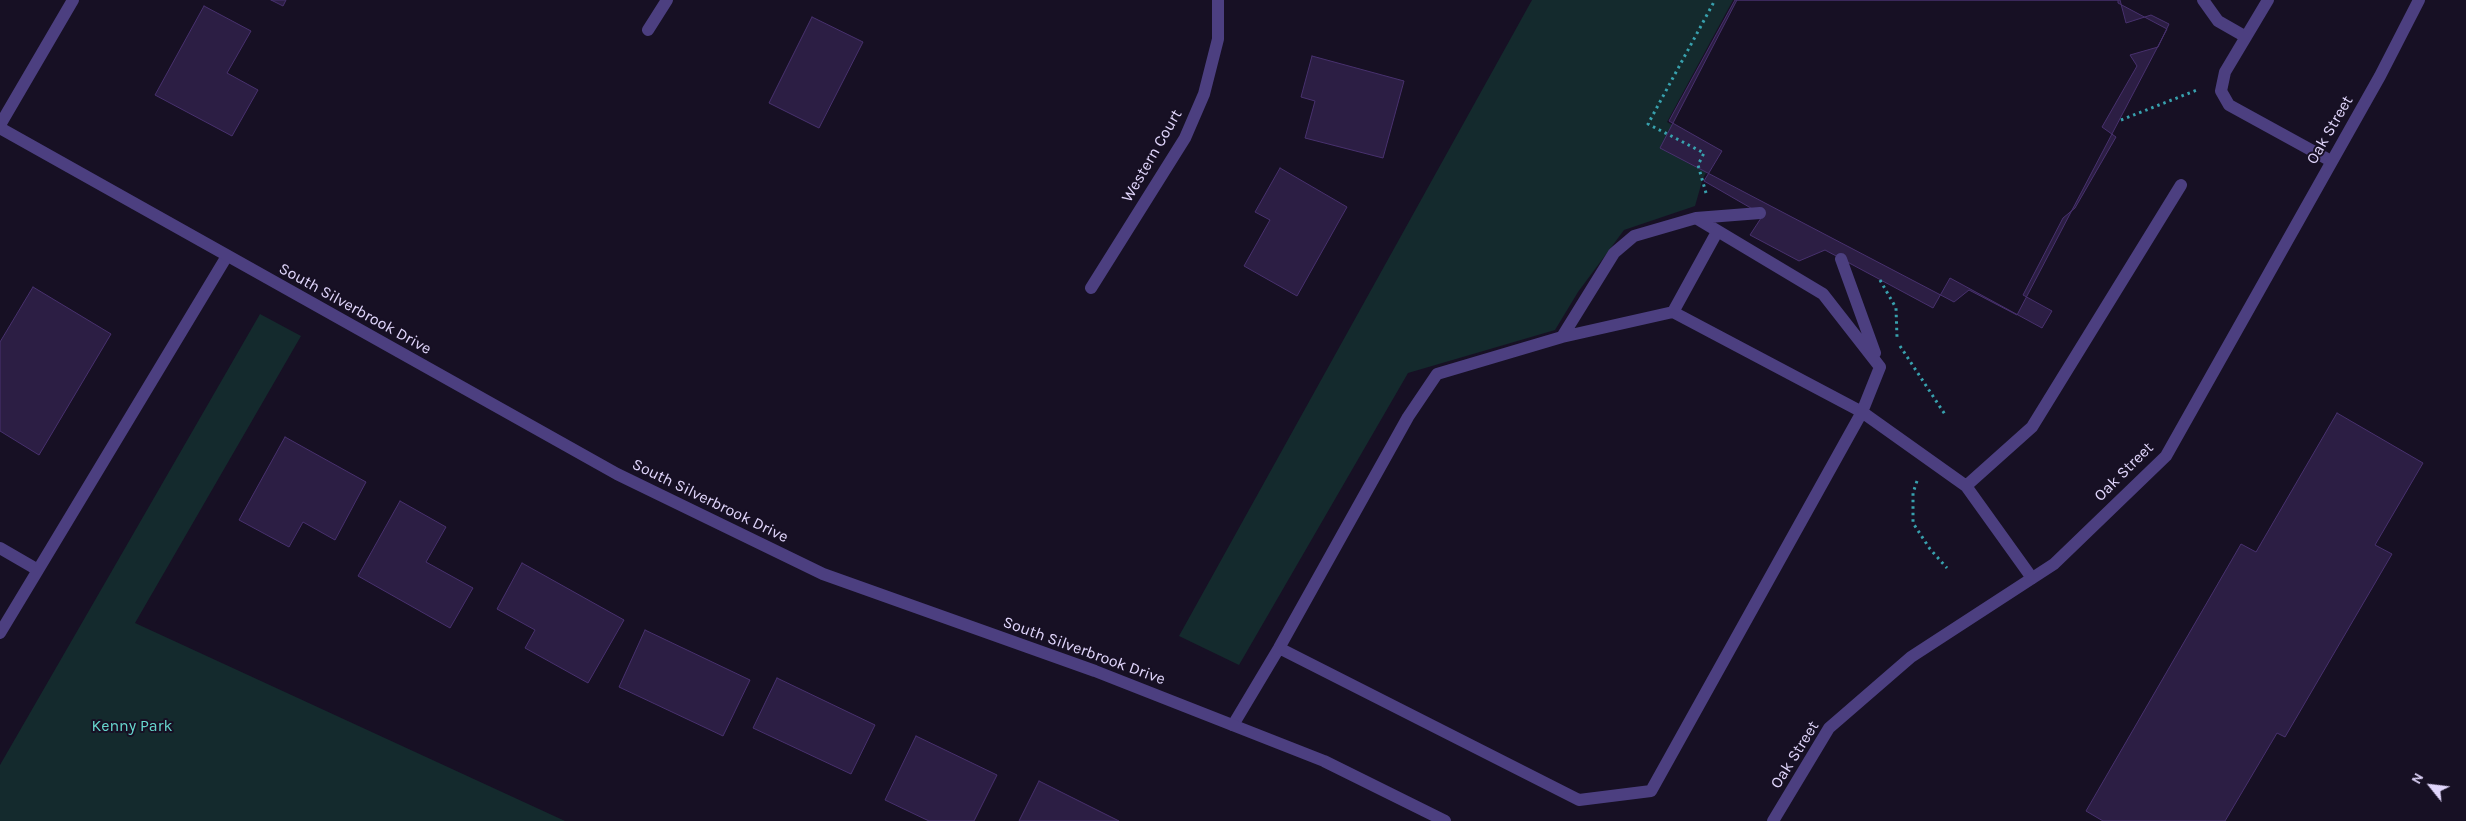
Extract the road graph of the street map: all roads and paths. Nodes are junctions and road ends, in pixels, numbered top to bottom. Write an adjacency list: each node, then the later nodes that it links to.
1 (73, 0): 12 (street)
2 (667, 0): 8 (street)
3 (1218, 0): 22 (street, Western Court)
4 (1715, 0): 17 (path)
5 (2203, 0): 9 (street)
6 (2268, 0): 9 (street)
7 (2419, 0): 13 (street, Oak Street)
8 (648, 30)
9 (2246, 37): 13 (street)
10 (2200, 89): 11 (path)
11 (2121, 120)
12 (0, 126): 19 (street, South Silverbrook Drive)
13 (2332, 161): 33 (street, Oak Street)
14 (2181, 185): 29 (street)
15 (1760, 213): 17 (street)
16 (1696, 218): 17 (street); 18 (street); 24 (street)
17 (1712, 218)
18 (1717, 232): 23 (street); 25 (street)
19 (226, 256): 32 (street); 36 (street, South Silverbrook Drive)
20 (1841, 259): 25 (street)
21 (1880, 280): 27 (path)
22 (1091, 288)
23 (1673, 312): 24 (street); 26 (street)
24 (1562, 337): 35 (street)
25 (1880, 367): 26 (street)
26 (1862, 412): 28 (street); 35 (street)
27 (1946, 416)
28 (1924, 456): 29 (street); 31 (path)
29 (1966, 486): 33 (street)
30 (0, 548): 32 (street)
31 (1947, 568)
32 (38, 570): 34 (street)
33 (2032, 578): 38 (street, Oak Street)
34 (0, 633)
35 (1279, 648): 36 (street)
36 (1233, 725): 37 (street, South Silverbrook Drive)
37 (1445, 821)
38 (1773, 821)

